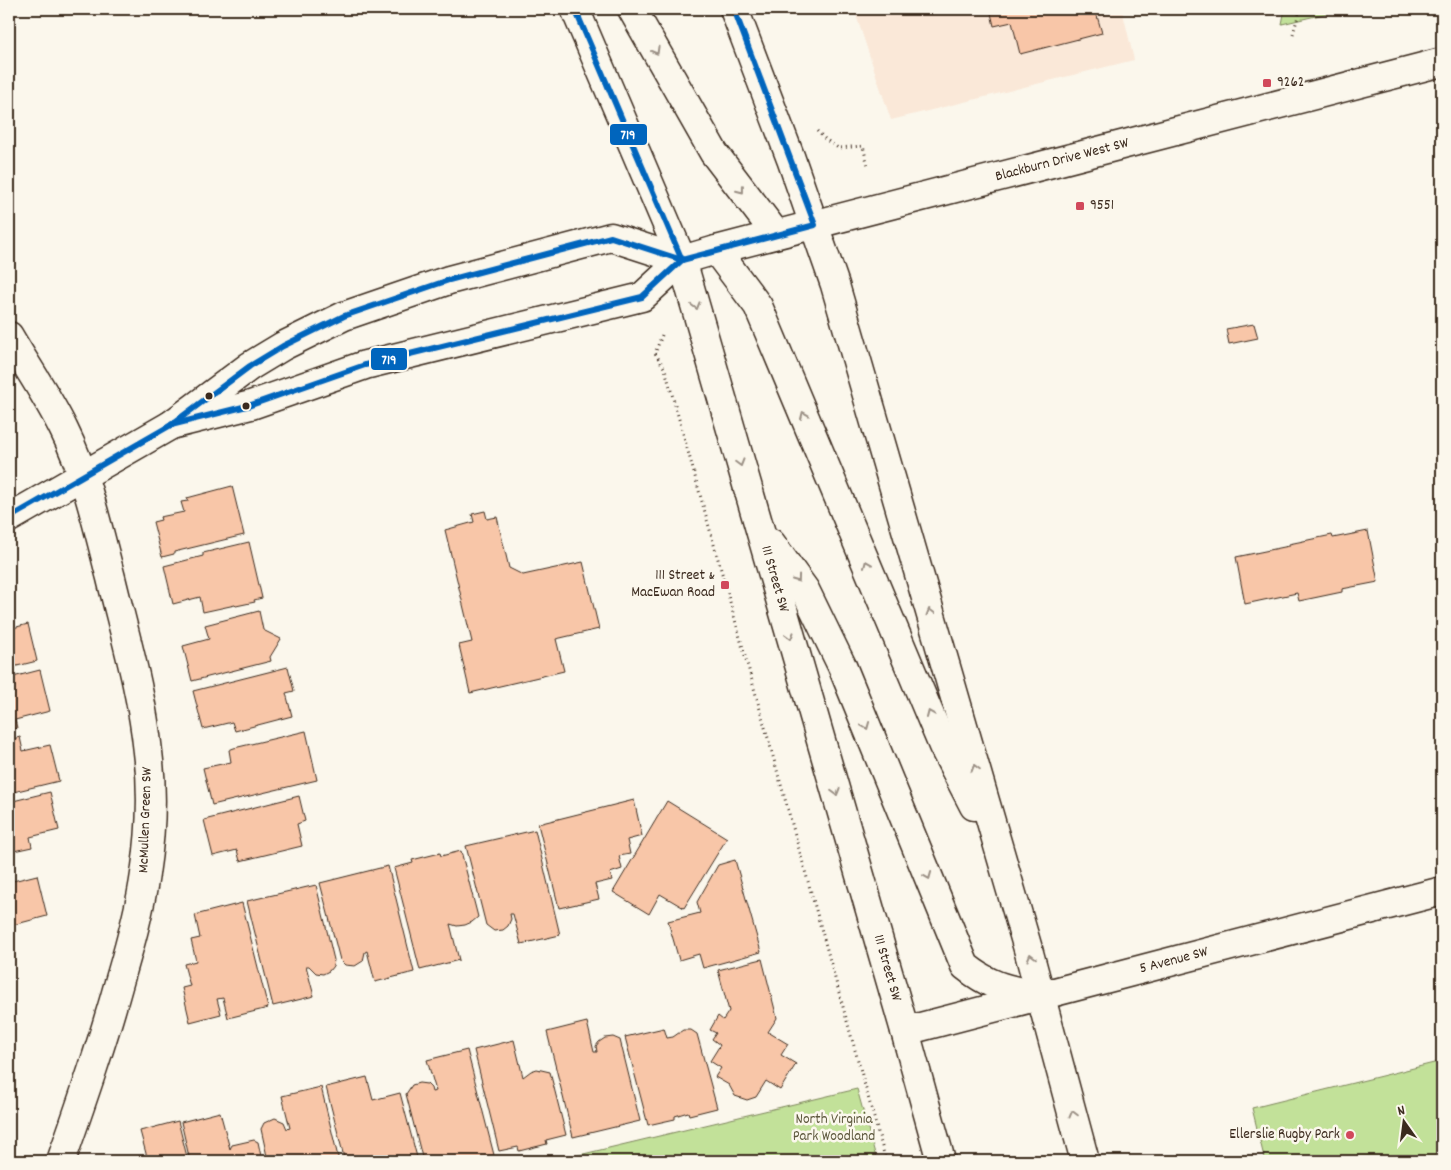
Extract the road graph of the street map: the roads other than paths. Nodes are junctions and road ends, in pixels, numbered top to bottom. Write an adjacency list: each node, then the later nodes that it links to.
1 (575, 9): 8 (main road, 111 Street SW)
2 (632, 9): 6 (main road, one-way to 6)
3 (734, 9): 5 (main road)
4 (1442, 62): 5 (main road, Blackburn Drive West SW)
5 (815, 224): 6 (main road, Blackburn Drive West SW); 14 (main road, one-way to 5)
6 (776, 234): 7 (main road, Blackburn Drive West SW)
7 (716, 250): 8 (main road, Blackburn Drive West SW); 14 (main road, one-way to 7)
8 (682, 260): 10 (main road); 10 (main road); 13 (main road, 111 Street SW, one-way to 13)
9 (9, 336): 11 (main road, McMullen Green SW)
10 (171, 425): 11 (main road)
11 (82, 475): 12 (main road); 18 (main road, McMullen Green SW)
12 (9, 518)
13 (758, 526): 16 (main road, one-way to 16); 17 (main road, 111 Street SW, one-way to 17)
14 (1005, 868): 16 (main road, one-way to 14)
15 (1442, 890): 16 (main road, 5 Avenue SW)
16 (1041, 996): 17 (main road, 5 Avenue SW); 20 (main road, one-way to 16)
17 (905, 1031): 19 (main road, 111 Street SW)
18 (61, 1161)
19 (941, 1161)
20 (1085, 1161)

